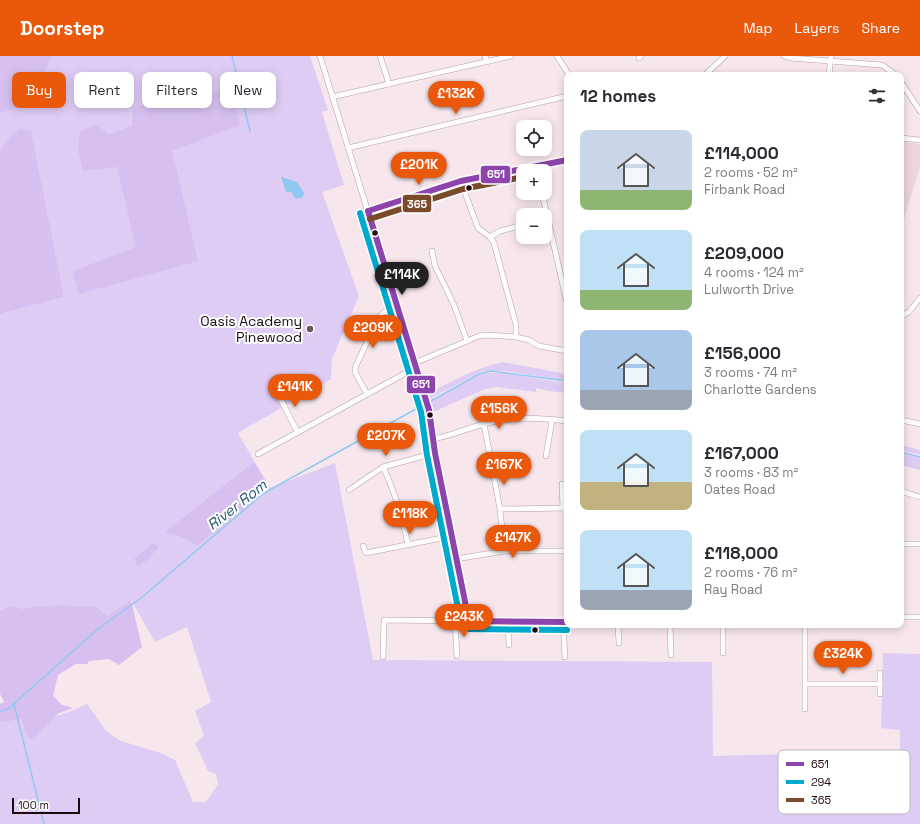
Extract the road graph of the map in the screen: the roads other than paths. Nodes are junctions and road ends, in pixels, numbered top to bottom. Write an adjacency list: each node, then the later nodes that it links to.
1 (320, 56): 16 (street)
2 (380, 56): 14 (street)
3 (484, 56): 9 (street)
4 (511, 56): 9 (street)
5 (557, 56): 10 (street)
6 (725, 56): 11 (street)
7 (784, 56): 8 (street)
8 (831, 58): 12 (street); 13 (street)
9 (487, 62): 14 (street)
10 (567, 72)
11 (708, 72)
12 (829, 72)
13 (892, 72)
14 (389, 84): 16 (street)
15 (904, 87): 18 (street)
16 (332, 97): 21 (street)
17 (564, 97): 21 (street)
18 (920, 111)
19 (904, 138): 20 (street)
20 (920, 140)
21 (348, 148): 28 (street)
22 (564, 161): 23 (street)
23 (552, 164)
24 (516, 172): 25 (street)
25 (469, 179): 26 (street); 27 (street)
26 (453, 184): 27 (street); 28 (street)
27 (464, 190): 30 (street)
28 (368, 211): 35 (street)
29 (516, 227): 30 (street)
30 (490, 237): 37 (street)
31 (552, 244): 33 (street)
32 (432, 251): 38 (street)
33 (564, 291)
34 (920, 298): 36 (street)
35 (397, 306): 40 (street); 42 (street)
36 (904, 314)
37 (516, 337): 38 (street); 39 (street)
38 (467, 341): 40 (street)
39 (564, 350)
40 (415, 366): 42 (street); 49 (street)
41 (276, 390): 48 (street)
42 (368, 394): 48 (street)
43 (552, 420): 44 (street); 46 (street); 52 (street)
44 (564, 421)
45 (904, 421): 47 (street)
46 (484, 424): 49 (street); 59 (street)
47 (920, 424)
48 (298, 433): 50 (street)
49 (433, 438): 51 (street)
50 (258, 454)
51 (435, 454): 53 (street); 61 (street)
52 (546, 456)
53 (383, 467): 55 (street); 62 (street)
54 (562, 484): 58 (street)
55 (348, 490)
56 (904, 492): 57 (street)
57 (920, 497)
58 (564, 500)
59 (500, 508): 60 (street); 67 (street)
60 (564, 508)
61 (452, 536): 62 (street); 68 (street)
62 (408, 544): 65 (street)
63 (904, 544): 64 (street)
64 (920, 544)
65 (363, 546)
66 (564, 550): 67 (street)
67 (504, 551): 68 (street)
68 (456, 559): 72 (street)
69 (904, 616): 70 (street)
70 (920, 616)
71 (455, 621): 72 (street); 84 (street); 85 (street)
72 (469, 621): 73 (street)
73 (508, 621): 74 (street); 81 (street)
74 (564, 622)
75 (565, 628): 86 (street)
76 (618, 628): 80 (street)
77 (670, 628): 83 (street)
78 (723, 628): 82 (street)
79 (805, 628): 88 (street)
80 (619, 644)
81 (509, 646)
82 (723, 653)
83 (671, 655)
84 (457, 656)
85 (383, 657)
86 (565, 658)
87 (880, 673): 89 (street)
88 (806, 684): 89 (street); 91 (street)
89 (880, 684): 90 (street)
90 (880, 694)
91 (805, 709)

